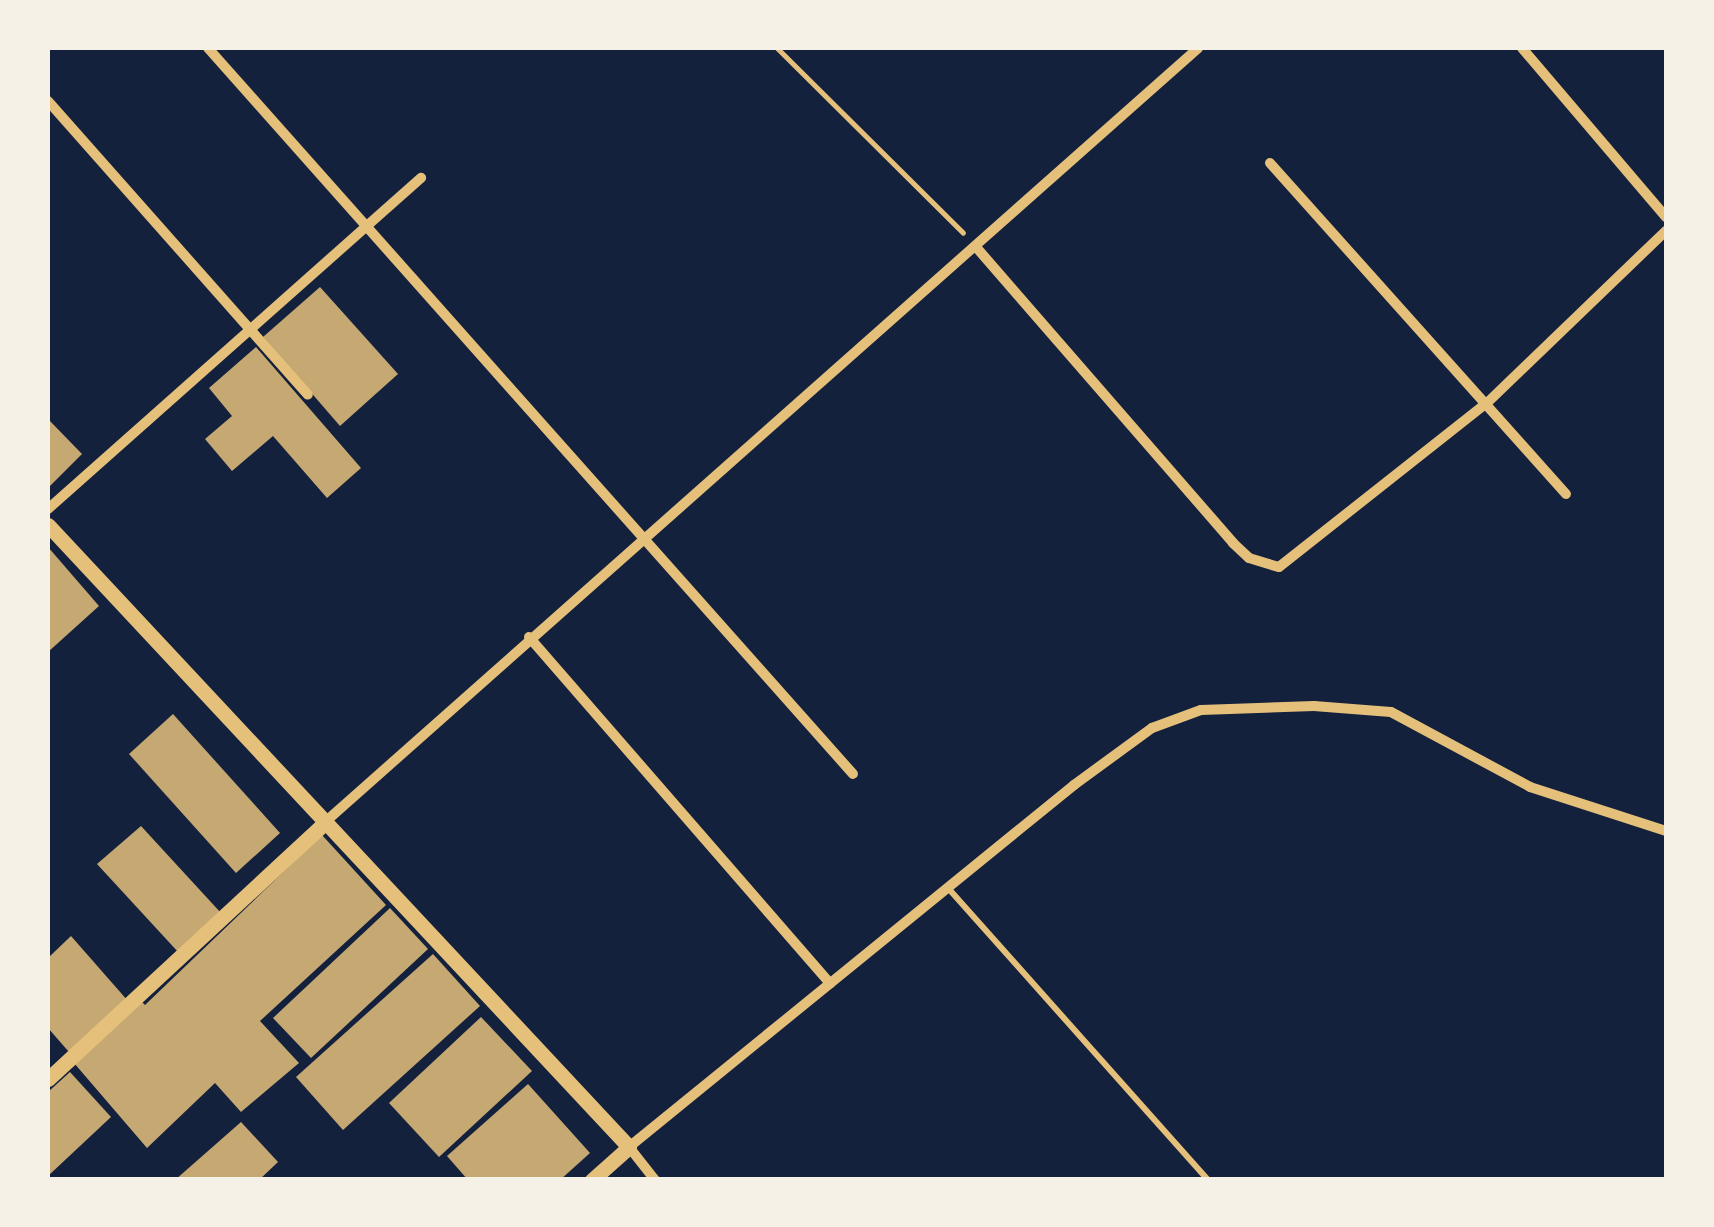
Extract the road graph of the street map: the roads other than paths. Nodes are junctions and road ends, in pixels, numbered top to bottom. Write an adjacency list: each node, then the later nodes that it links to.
1 (208, 48): 8 (street)
2 (1198, 48): 10 (street)
3 (1522, 48): 7 (street)
4 (48, 100): 11 (street)
5 (1270, 163): 13 (street)
6 (421, 178): 8 (street)
7 (1666, 217)
8 (367, 229): 11 (street); 17 (street)
9 (1666, 232): 13 (street)
10 (976, 247): 13 (street); 17 (street)
11 (250, 329): 12 (street); 15 (street)
12 (308, 395)
13 (1488, 402): 14 (street)
14 (1566, 494)
15 (48, 510)
16 (48, 525): 20 (street)
17 (643, 534): 18 (street); 19 (street)
18 (529, 637): 20 (street); 23 (street)
19 (853, 774)
20 (323, 824): 24 (street); 25 (street)
21 (1666, 831): 22 (street)
22 (948, 888): 23 (street); 28 (lane)
23 (830, 983): 25 (street)
24 (48, 1080)
25 (629, 1147): 26 (street); 27 (street)
26 (592, 1180)
27 (655, 1180)
28 (1208, 1180)

